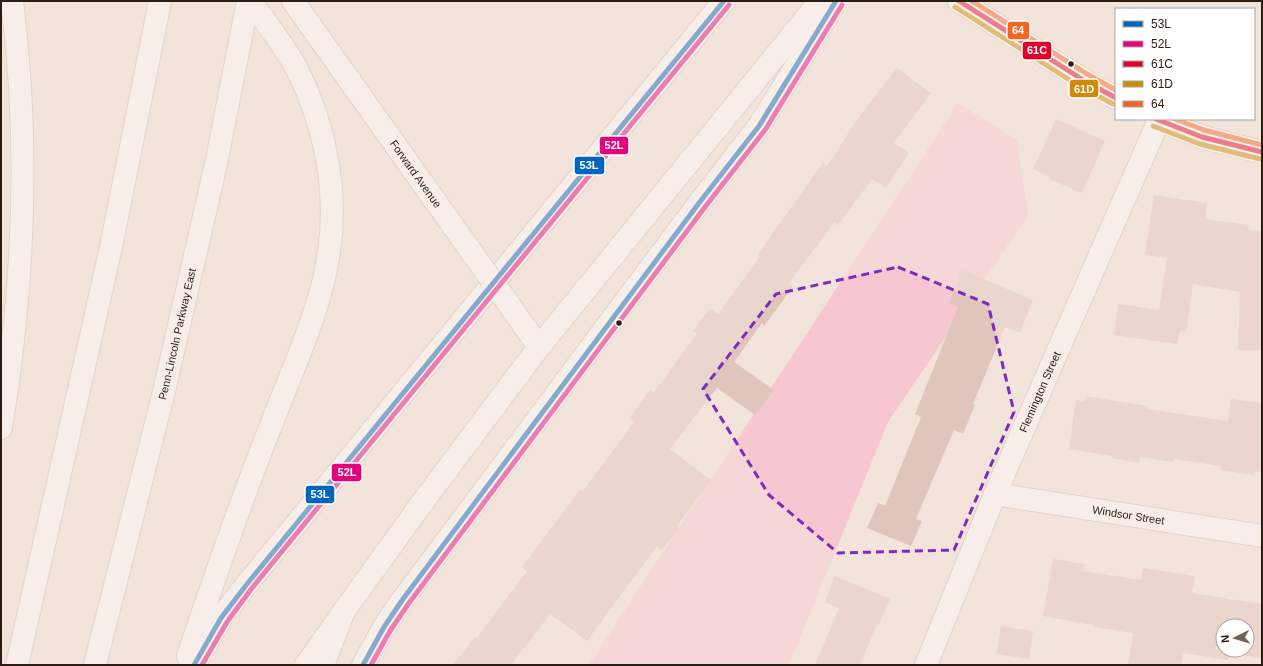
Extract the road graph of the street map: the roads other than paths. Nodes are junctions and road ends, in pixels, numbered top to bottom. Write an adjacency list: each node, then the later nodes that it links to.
1 (12, 1): 13 (main road)
2 (160, 1): 17 (main road)
3 (249, 1): 18 (main road, Penn-Lincoln Parkway East); 19 (main road)
4 (292, 1): 12 (main road, Forward Avenue, bridge)
5 (724, 1): 20 (main road)
6 (820, 1): 12 (main road)
7 (836, 1): 23 (main road)
8 (965, 5): 9 (main road)
9 (1115, 97)
10 (1158, 120): 11 (main road); 14 (main road, Flemington Street)
11 (1262, 152)
12 (539, 347): 16 (main road)
13 (1, 428)
14 (995, 494): 15 (main road, Windsor Street); 24 (main road, Flemington Street)
15 (1262, 536)
16 (344, 610): 21 (main road); 22 (main road)
17 (17, 665)
18 (95, 665)
19 (185, 665)
20 (194, 665)
21 (306, 665)
22 (323, 665)
23 (363, 665)
24 (926, 665)

